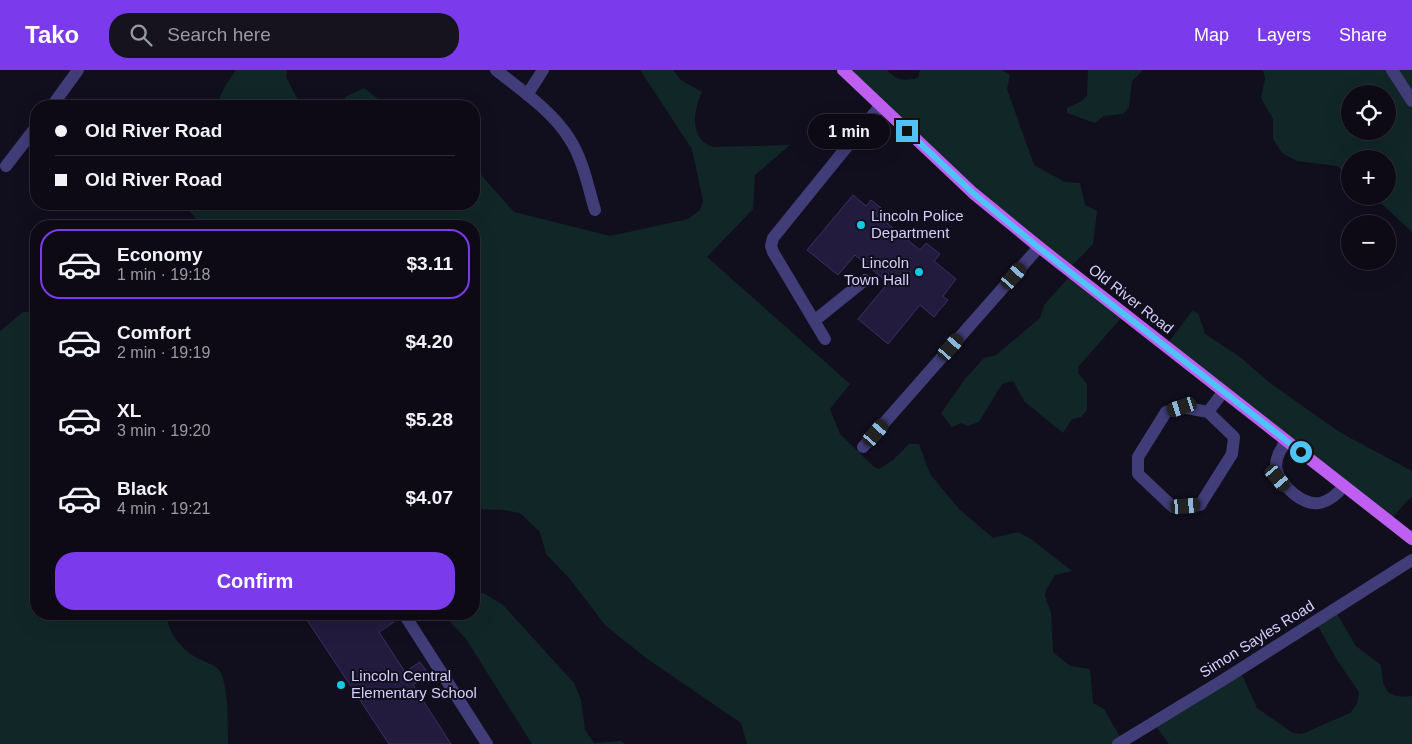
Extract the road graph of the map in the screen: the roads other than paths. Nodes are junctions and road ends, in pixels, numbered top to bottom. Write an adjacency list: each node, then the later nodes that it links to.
1 (78, 70): 7 (street)
2 (496, 70): 6 (street)
3 (543, 70): 6 (street)
4 (842, 70): 9 (main road, Old River Road)
5 (1392, 70): 8 (street)
6 (527, 95): 12 (street)
7 (56, 100)
8 (1412, 102)
9 (880, 106): 13 (main road, Old River Road); 15 (street)
10 (30, 135): 11 (street)
11 (6, 166)
12 (596, 210)
13 (1038, 247): 17 (main road, Old River Road); 20 (street)
14 (864, 280): 15 (street)
15 (814, 321): 16 (street)
16 (825, 339)
17 (1223, 392): 18 (street); 19 (main road, Old River Road)
18 (1208, 412): 18 (street)
19 (1286, 441): 21 (main road, Old River Road); 21 (street)
20 (863, 447)
21 (1344, 486): 22 (main road, Old River Road)
22 (1412, 539)
23 (1412, 560): 26 (street, Simon Sayles Road)
24 (408, 620): 25 (street)
25 (487, 744)
26 (1118, 744)

